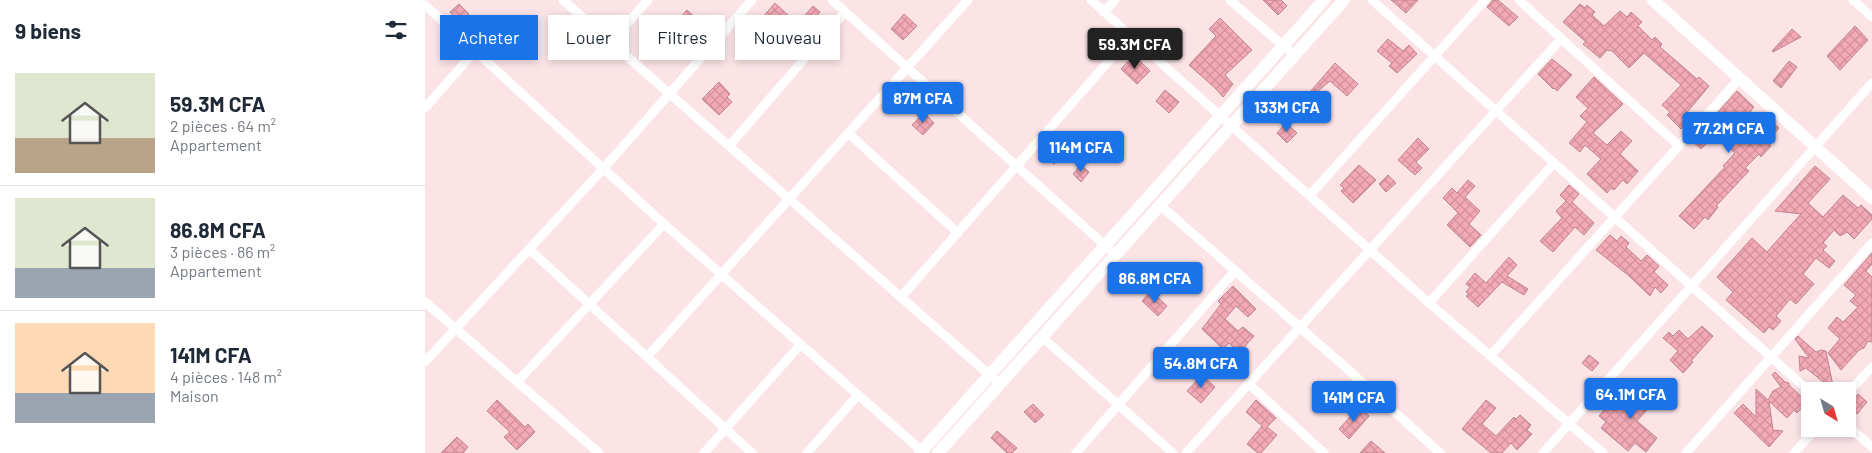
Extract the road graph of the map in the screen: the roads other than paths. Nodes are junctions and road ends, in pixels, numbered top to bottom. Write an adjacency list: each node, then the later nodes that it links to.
1 (563, 0): 19 (street)
2 (648, 0): 22 (street)
3 (752, 0): 34 (street)
4 (832, 0): 17 (street)
5 (1091, 0): 18 (street)
6 (1115, 0): 18 (street)
7 (1230, 0): 25 (street)
8 (1324, 0): 25 (street)
9 (1344, 0): 26 (street)
10 (1372, 0): 27 (street)
11 (1485, 0): 27 (street)
12 (1519, 0): 24 (street)
13 (1653, 0): 32 (street)
14 (1853, 0): 20 (street)
15 (966, 1): 31 (street)
16 (425, 6): 21 (street)
17 (845, 12): 31 (street); 40 (street)
18 (1104, 12): 23 (street)
19 (580, 15)
20 (1872, 17)
21 (440, 20)
22 (629, 22)
23 (1131, 36): 37 (street); 44 (street)
24 (1561, 38): 36 (street); 41 (street)
25 (1283, 46): 26 (street); 37 (street)
26 (1295, 55): 38 (street)
27 (1435, 56): 36 (street); 46 (street)
28 (629, 58): 34 (street)
29 (467, 60): 35 (street)
30 (485, 60): 45 (street)
31 (907, 68): 39 (street); 44 (street)
32 (1739, 78): 41 (street); 42 (street)
33 (1872, 84): 42 (street)
34 (669, 94): 40 (street); 45 (street)
35 (425, 108)
36 (1496, 111): 43 (street); 56 (street)
37 (1221, 116): 38 (street); 54 (street)
38 (1231, 125): 46 (street); 49 (street)
39 (848, 133): 48 (street); 52 (street)
40 (729, 146): 48 (street)
41 (1679, 146): 50 (street)
42 (1815, 147): 47 (street); 60 (street)
43 (1555, 163): 50 (street); 63 (street)
44 (1017, 166): 52 (street); 54 (street)
45 (603, 169): 51 (street); 55 (street)
46 (1310, 195): 56 (street)
47 (1872, 198)
48 (789, 199): 59 (street); 61 (street)
49 (1160, 205): 57 (street); 58 (street)
50 (1615, 217): 60 (street); 69 (street)
51 (664, 224): 59 (street); 64 (street)
52 (958, 233): 61 (street)
53 (1872, 242): 71 (street)
54 (1105, 246): 57 (street); 74 (street)
55 (529, 249): 64 (street); 66 (street)
56 (1371, 249): 63 (street); 65 (street)
57 (1115, 255): 67 (street)
58 (1235, 271): 65 (street); 81 (street)
59 (721, 274): 68 (street); 70 (street)
60 (1692, 286): 71 (street); 82 (street)
61 (901, 297): 74 (street)
62 (425, 302): 66 (street)
63 (1429, 303): 69 (street)
64 (590, 304): 70 (street); 75 (street)
65 (1300, 327): 77 (street); 97 (street)
66 (456, 329): 72 (street); 75 (street)
67 (1042, 337): 76 (street); 81 (street)
68 (801, 344): 80 (street); 83 (street)
69 (1490, 356): 82 (street)
70 (647, 357): 83 (street)
71 (1771, 357): 78 (street); 100 (street)
72 (425, 362)
73 (1872, 367): 79 (street)
74 (989, 375): 76 (street); 87 (street)
75 (517, 382): 88 (street)
76 (999, 384): 92 (street)
77 (1249, 384): 95 (street); 96 (street)
78 (1801, 384)
79 (1856, 384)
80 (858, 395): 87 (street); 91 (street)
81 (1118, 405): 93 (street); 94 (street)
82 (1569, 423): 98 (street); 99 (street)
83 (725, 429): 89 (street); 90 (street)
84 (1856, 433): 86 (street)
85 (1808, 438): 101 (street)
86 (1872, 447)
87 (922, 452)
88 (599, 453)
89 (704, 453)
90 (752, 453)
91 (807, 453)
92 (938, 453)
93 (1076, 453)
94 (1173, 453)
95 (1186, 453)
96 (1324, 453)
97 (1440, 453)
98 (1543, 453)
99 (1603, 453)
100 (1686, 453)
101 (1794, 453)

